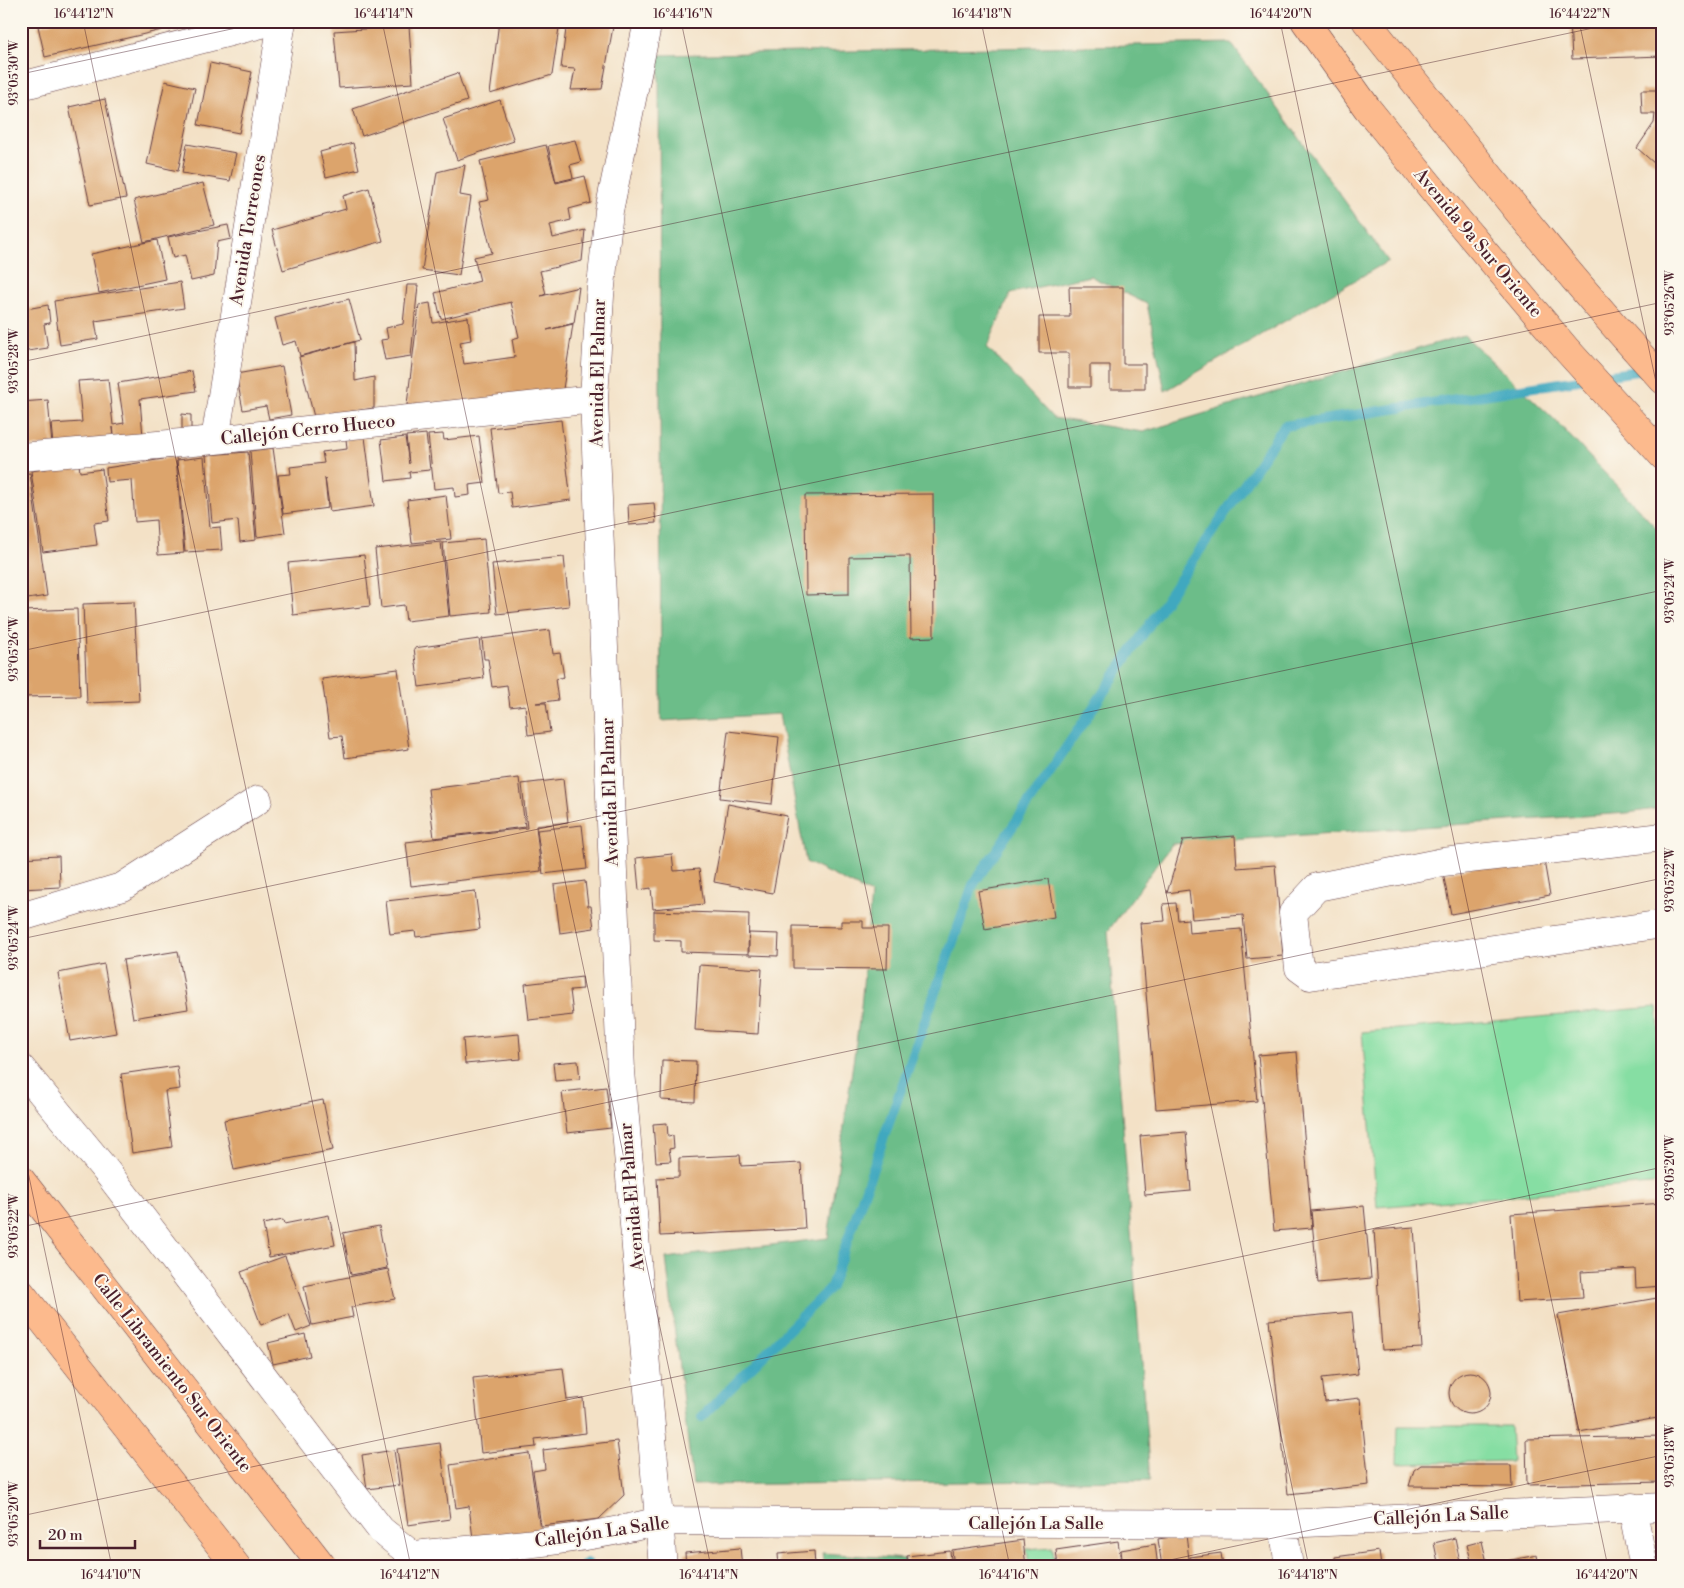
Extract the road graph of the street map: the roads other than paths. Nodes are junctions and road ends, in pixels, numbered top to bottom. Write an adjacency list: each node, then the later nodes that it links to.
1 (273, 21): 6 (street)
2 (282, 21): 9 (street, Avenida Torreones)
3 (648, 21): 8 (street, Avenida El Palmar)
4 (1306, 21): 10 (main road, Avenida 9a Sur Oriente)
5 (1366, 21): 7 (main road)
6 (21, 86)
7 (1663, 380)
8 (594, 400): 9 (street, Callejón Cerro Hueco); 21 (street, Avenida El Palmar)
9 (215, 440): 11 (street, Callejón Cerro Hueco)
10 (1663, 456)
11 (21, 458)
12 (258, 800): 14 (street)
13 (1663, 837): 15 (street)
14 (21, 917)
15 (1663, 924)
16 (21, 1068): 21 (street, Callejón La Salle)
17 (21, 1180): 24 (main road, Calle Libramiento Sur Oriente)
18 (21, 1293): 23 (main road)
19 (1663, 1506): 20 (street, Callejón La Salle)
20 (1632, 1507): 22 (street, Callejón La Salle); 27 (street)
21 (659, 1521): 22 (street, Callejón La Salle); 25 (street, Avenida El Palmar)
22 (1283, 1524): 26 (street)
23 (237, 1567)
24 (323, 1567)
25 (663, 1567)
26 (1289, 1567)
27 (1644, 1567)

